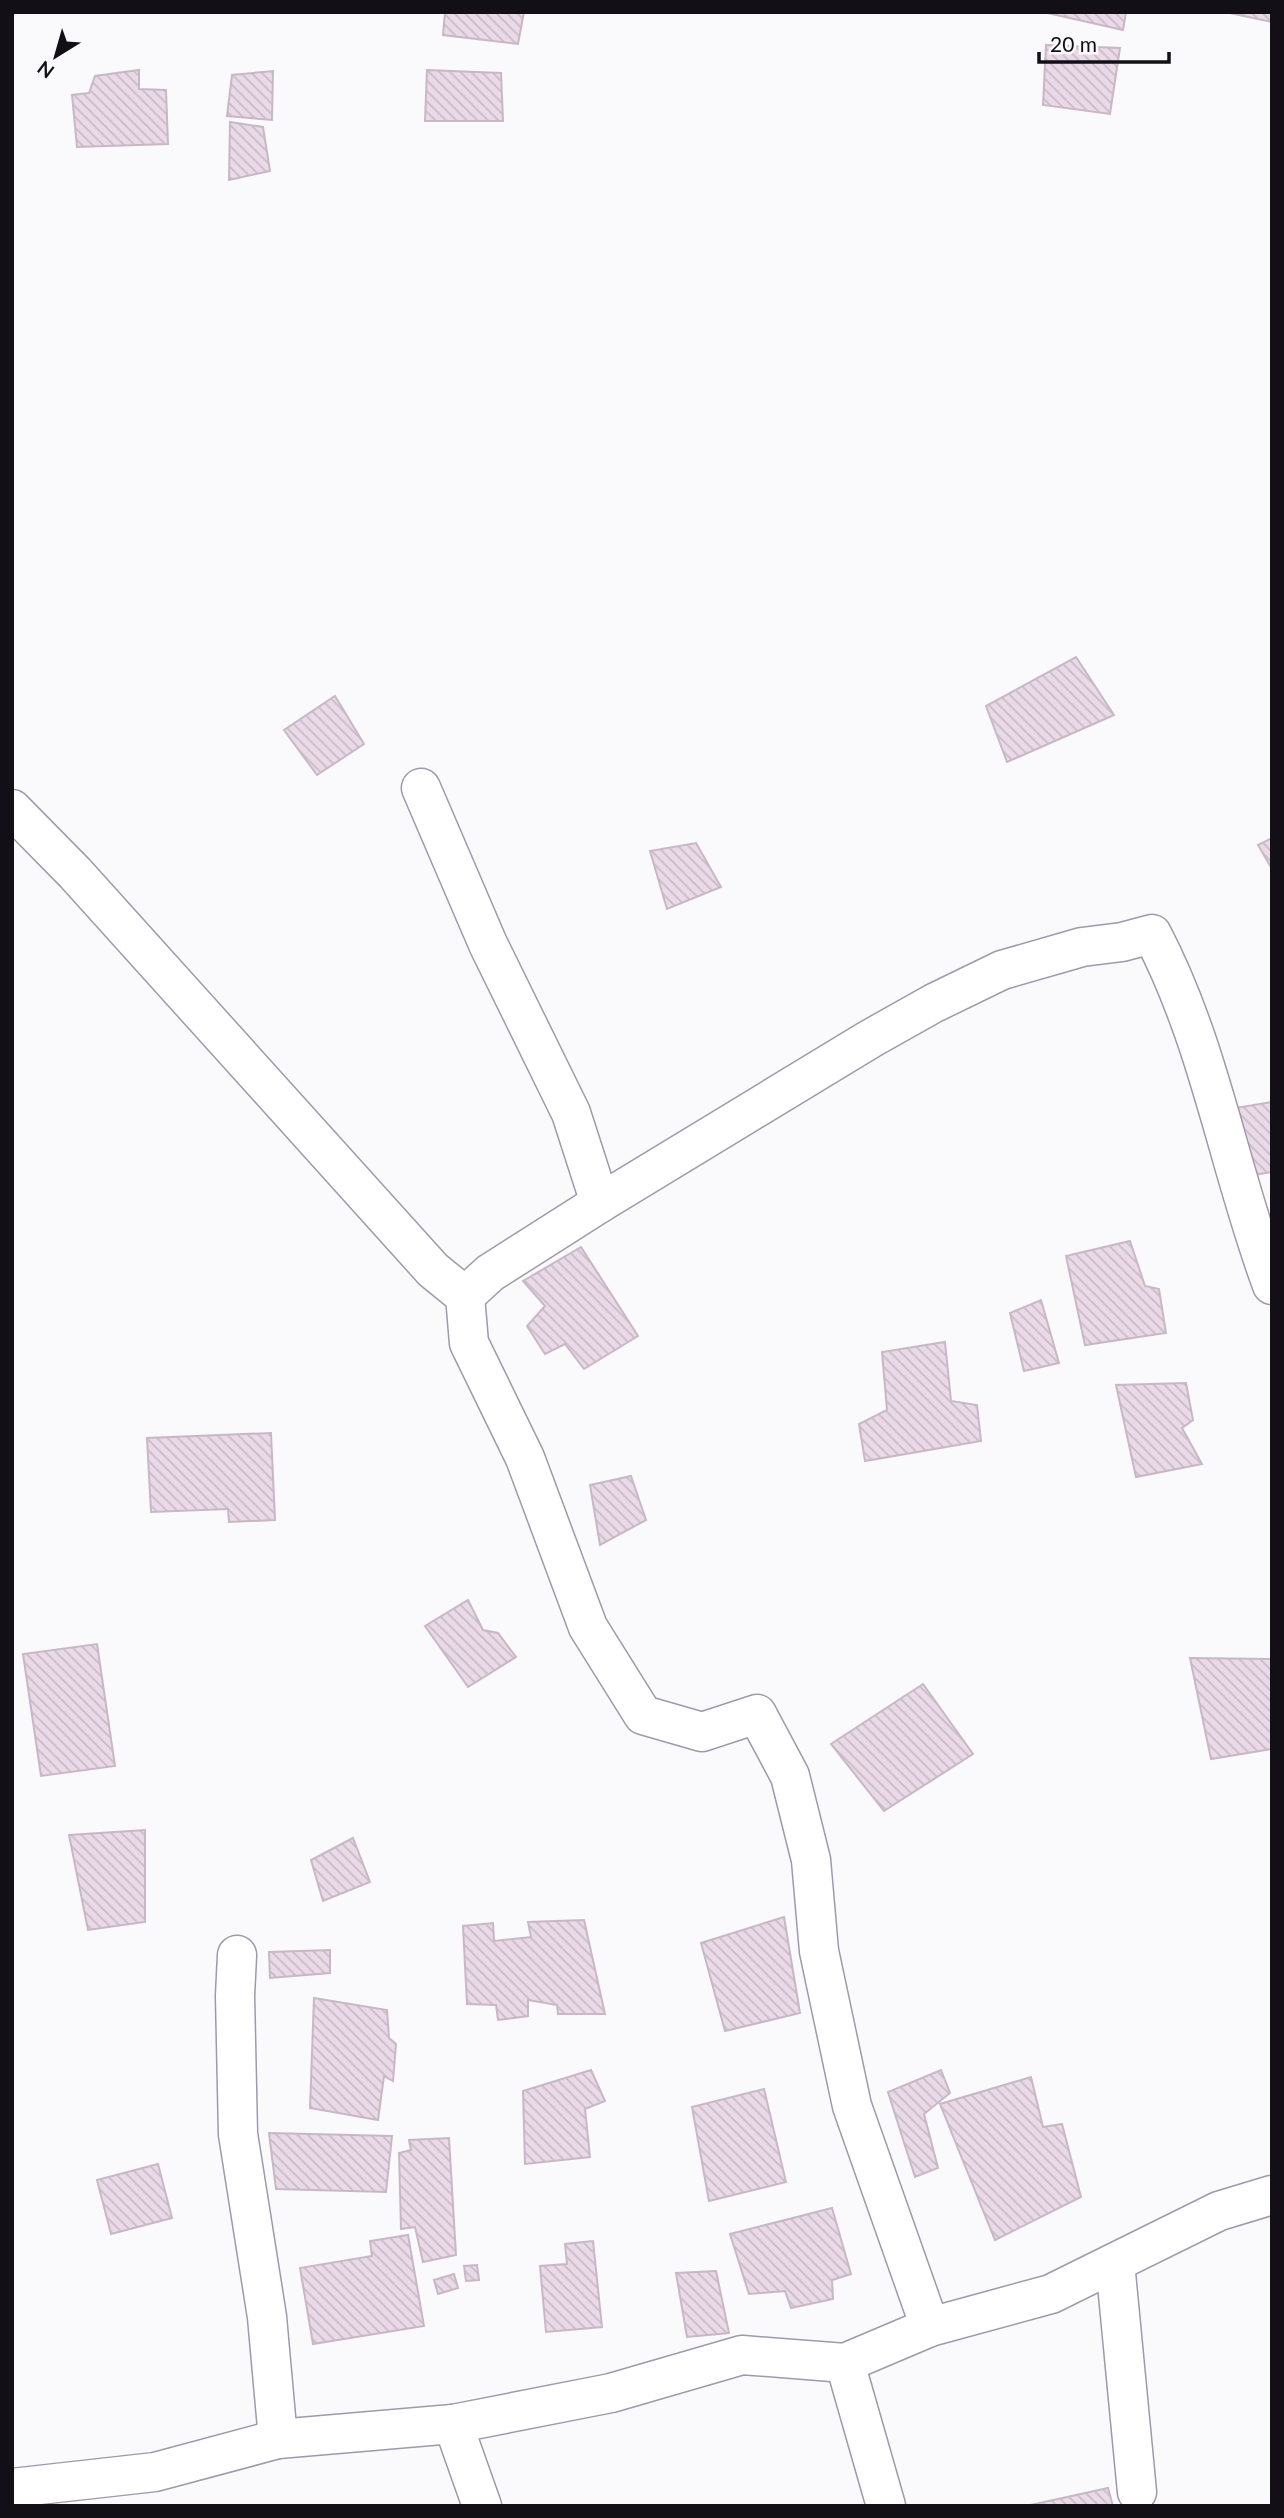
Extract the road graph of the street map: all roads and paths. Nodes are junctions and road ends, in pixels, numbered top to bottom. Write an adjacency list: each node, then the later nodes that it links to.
1 (421, 788): 3 (street)
2 (12, 809): 5 (street)
3 (600, 1203): 4 (street); 5 (street)
4 (1272, 1285)
5 (465, 1296): 9 (street)
6 (237, 1955): 12 (street)
7 (1272, 2196): 8 (street)
8 (1115, 2263): 9 (street); 14 (street)
9 (930, 2327): 10 (street)
10 (845, 2363): 11 (street); 16 (street)
11 (453, 2424): 12 (street); 15 (street)
12 (278, 2439): 13 (street)
13 (12, 2488)
14 (1137, 2492)
15 (482, 2506)
16 (886, 2506)

